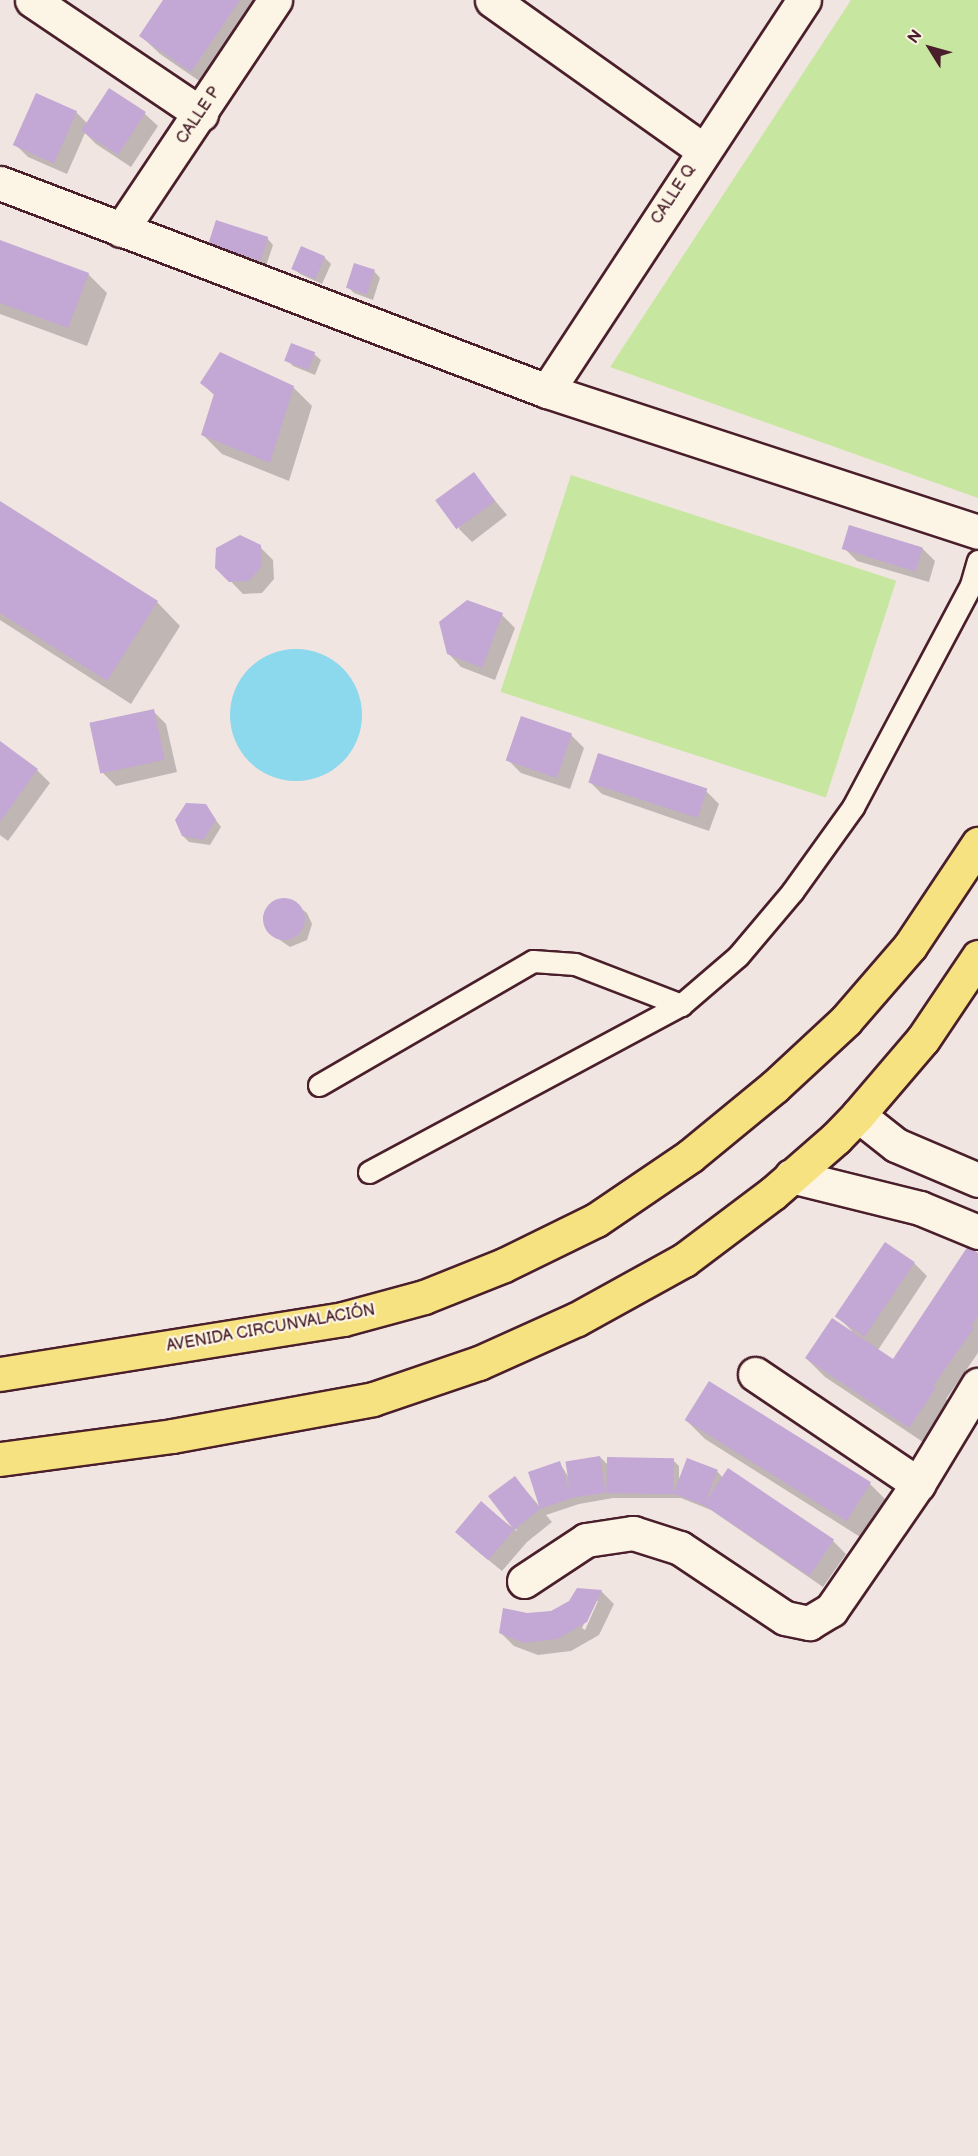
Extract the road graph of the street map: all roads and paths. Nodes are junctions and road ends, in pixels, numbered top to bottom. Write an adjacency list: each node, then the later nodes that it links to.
1 (32, 0): 5 (street)
2 (275, 0): 5 (street, CALLE P)
3 (492, 0): 6 (street)
4 (804, 0): 6 (street, CALLE Q)
5 (201, 114): 8 (street, CALLE P)
6 (703, 150): 9 (street, CALLE Q)
7 (0, 183): 8 (street)
8 (121, 230): 9 (street)
9 (547, 392): 10 (street)
10 (978, 532)
11 (978, 561): 14 (lane)
12 (978, 844): 21 (highway, AVENIDA CIRCUNVALACIÓN)
13 (978, 957): 16 (highway)
14 (681, 1005): 15 (lane); 17 (lane)
15 (320, 1085)
16 (858, 1115): 18 (highway); 19 (street)
17 (369, 1172)
18 (791, 1176): 20 (street); 24 (highway)
19 (978, 1180)
20 (978, 1232)
21 (0, 1374)
22 (755, 1374): 25 (street)
23 (978, 1385): 25 (street)
24 (0, 1460)
25 (918, 1484): 26 (street)
26 (524, 1581)

